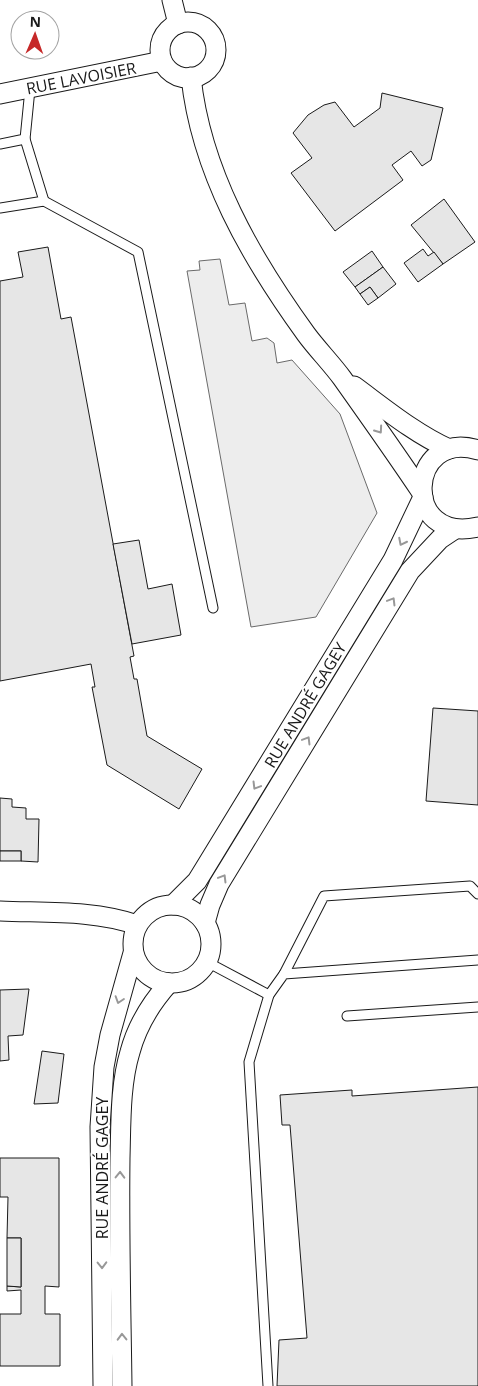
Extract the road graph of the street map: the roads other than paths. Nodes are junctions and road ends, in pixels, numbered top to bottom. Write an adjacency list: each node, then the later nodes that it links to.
1 (172, 0): 2 (street)
2 (178, 24): 3 (street); 4 (street)
3 (162, 61): 4 (street); 5 (street, RUE LAVOISIER)
4 (191, 77): 11 (street)
5 (30, 89): 6 (street, RUE LAVOISIER); 7 (lane)
6 (0, 94)
7 (26, 139): 8 (lane); 9 (lane)
8 (0, 144)
9 (44, 201): 10 (lane); 17 (lane)
10 (0, 208)
11 (340, 376): 12 (street); 14 (street, one-way to 14)
12 (449, 449): 13 (street); 14 (street, RUE ANDRÉ GAGEY)
13 (478, 450)
14 (422, 495): 16 (street); 19 (street, RUE ANDRÉ GAGEY, one-way to 19)
15 (478, 527): 16 (street)
16 (455, 528): 21 (street, RUE ANDRÉ GAGEY, one-way to 16)
17 (213, 608)
18 (478, 894): 26 (lane)
19 (173, 905): 21 (street); 22 (street)
20 (0, 911): 22 (street)
21 (205, 923): 25 (street)
22 (137, 926): 23 (street)
23 (133, 953): 27 (street); 31 (street, RUE ANDRÉ GAGEY, one-way to 31)
24 (478, 960): 26 (lane)
25 (207, 962): 27 (street); 28 (lane)
26 (284, 974): 28 (lane)
27 (169, 983): 32 (street, RUE ANDRÉ GAGEY, one-way to 27)
28 (269, 995): 33 (lane)
29 (478, 1007): 30 (lane)
30 (347, 1016)
31 (103, 1386)
32 (122, 1386)
33 (268, 1386)

